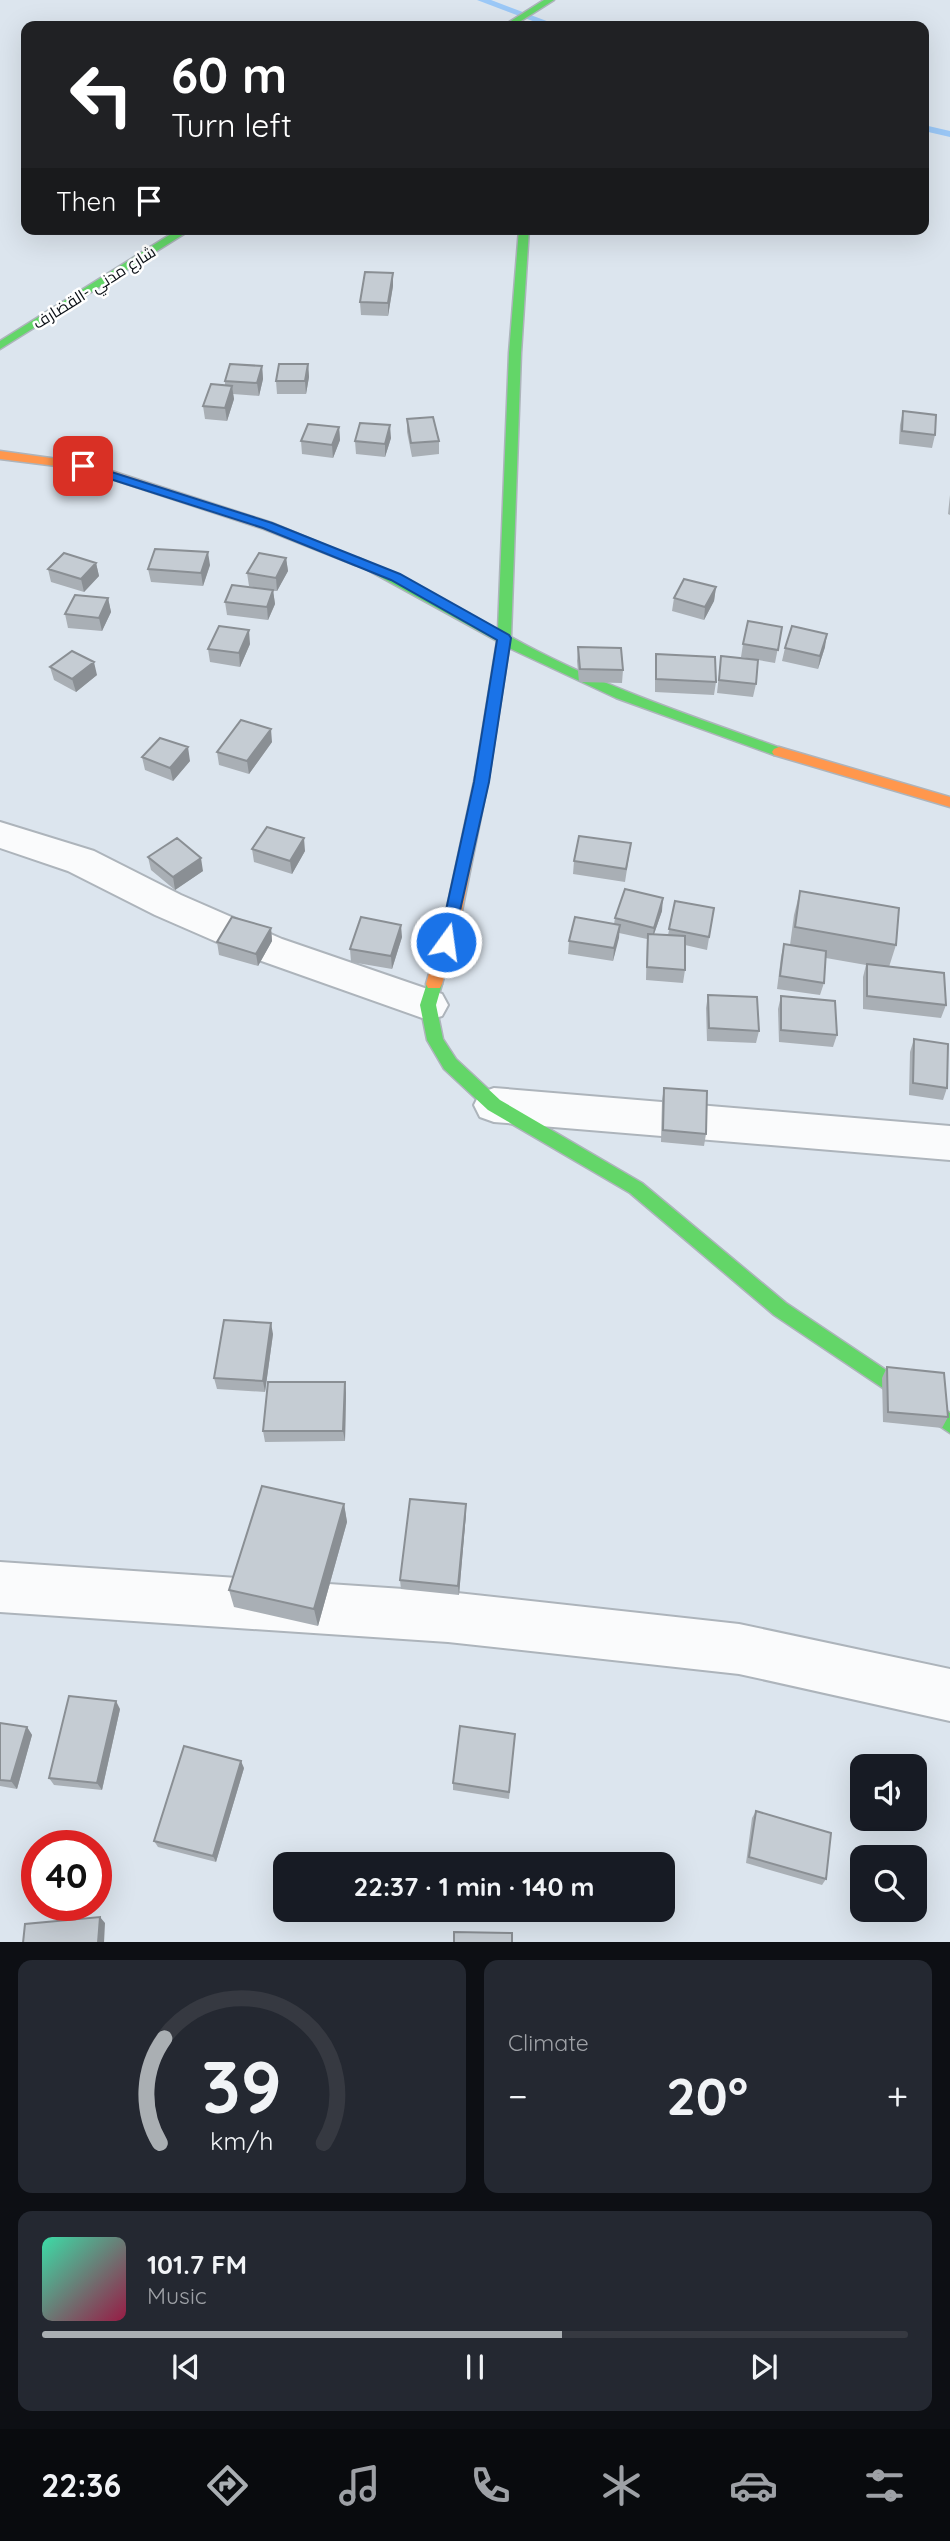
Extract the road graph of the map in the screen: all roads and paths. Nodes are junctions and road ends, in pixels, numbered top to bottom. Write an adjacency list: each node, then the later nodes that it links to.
1 (550, 0): 2 (main road)
2 (515, 21)
3 (177, 235): 5 (main road, شارع مدني -القضارف)
4 (524, 235): 7 (main road)
5 (0, 345)
6 (0, 455): 7 (main road)
7 (504, 638): 8 (main road); 10 (main road)
8 (950, 802)
9 (0, 835): 10 (street)
10 (429, 1005): 11 (main road)
11 (494, 1105): 12 (street); 13 (main road)
12 (950, 1143)
13 (950, 1424)
14 (0, 1587): 15 (street)
15 (950, 1695)

